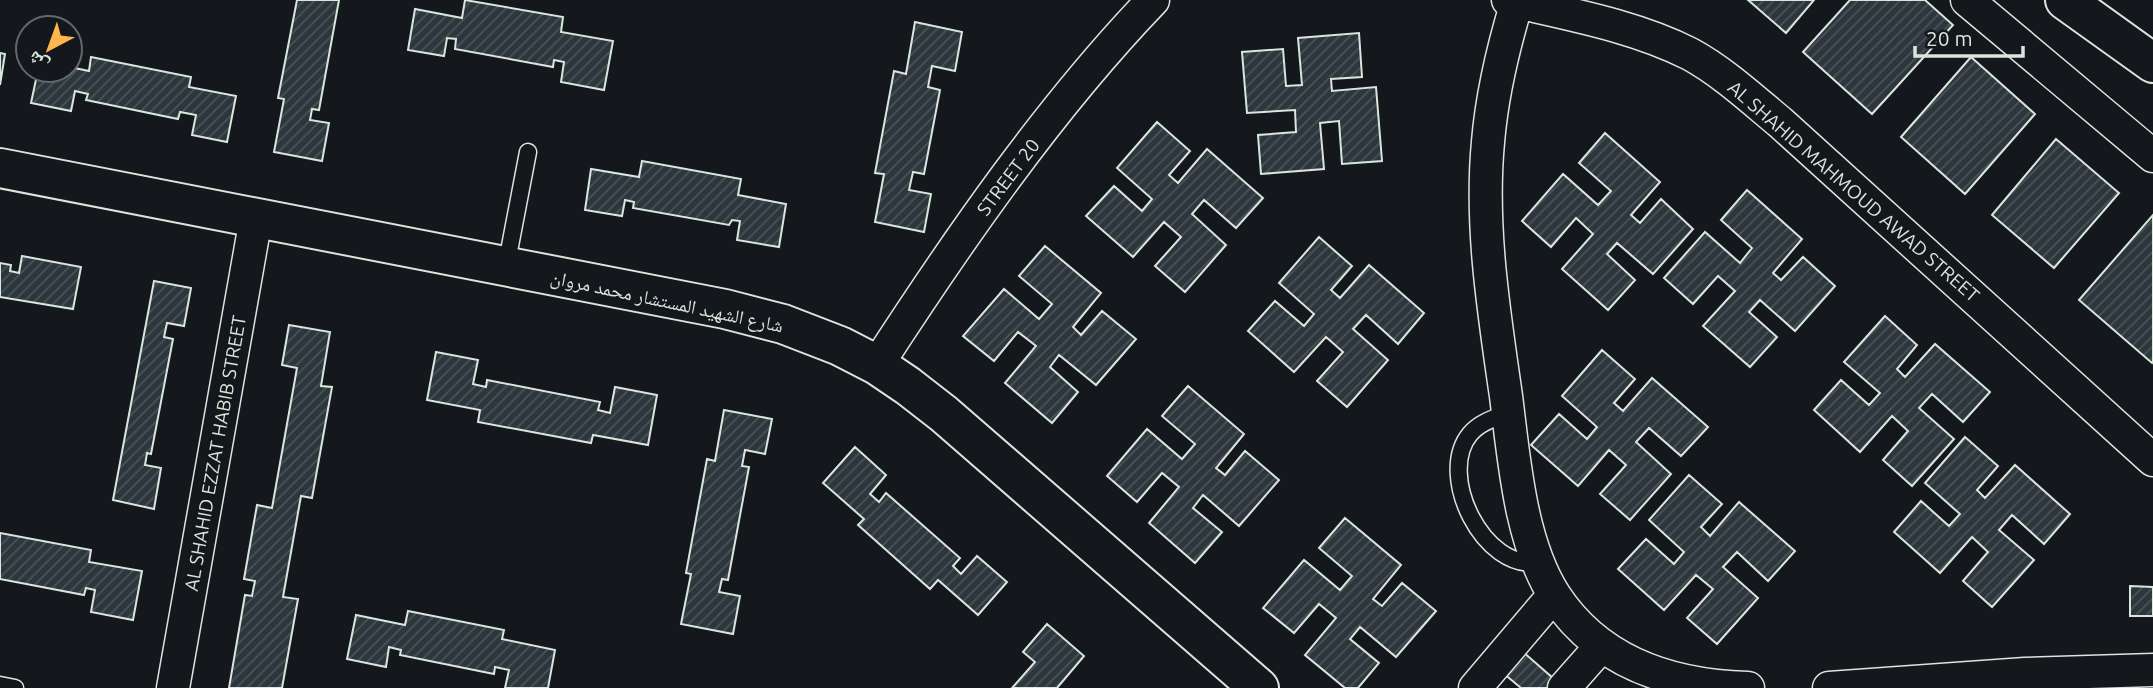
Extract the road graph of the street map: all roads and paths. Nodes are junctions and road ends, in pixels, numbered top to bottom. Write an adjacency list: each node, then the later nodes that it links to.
1 (1153, 0): 11 (street, STREET 20)
2 (1967, 0): 7 (street)
3 (2065, 0): 5 (street)
4 (1513, 1): 12 (street); 13 (street, AL SHAHID MAHMOUD AWAD STREET)
5 (2153, 63)
6 (528, 152): 10 (lane)
7 (2153, 156)
8 (0, 168): 9 (street, شارع الشهيد المستشار محمد مروان)
9 (256, 218): 10 (street, شارع الشهيد المستشار محمد مروان); 21 (street, AL SHAHID EZZAT HABIB STREET)
10 (506, 267): 11 (street, شارع الشهيد المستشار محمد مروان)
11 (877, 365): 22 (street, شارع الشهيد المستشار محمد مروان)
12 (1508, 413): 14 (street); 14 (lane)
13 (2153, 460)
14 (1539, 562): 15 (street)
15 (1554, 594): 16 (street); 23 (street)
16 (1602, 645): 19 (street); 24 (street)
17 (2153, 670): 26 (street)
18 (0, 685): 20 (lane)
19 (1701, 687): 25 (street)
20 (15, 688)
21 (173, 688)
22 (1259, 688)
23 (1475, 688)
24 (1564, 688)
25 (1748, 688)
26 (1829, 688)

